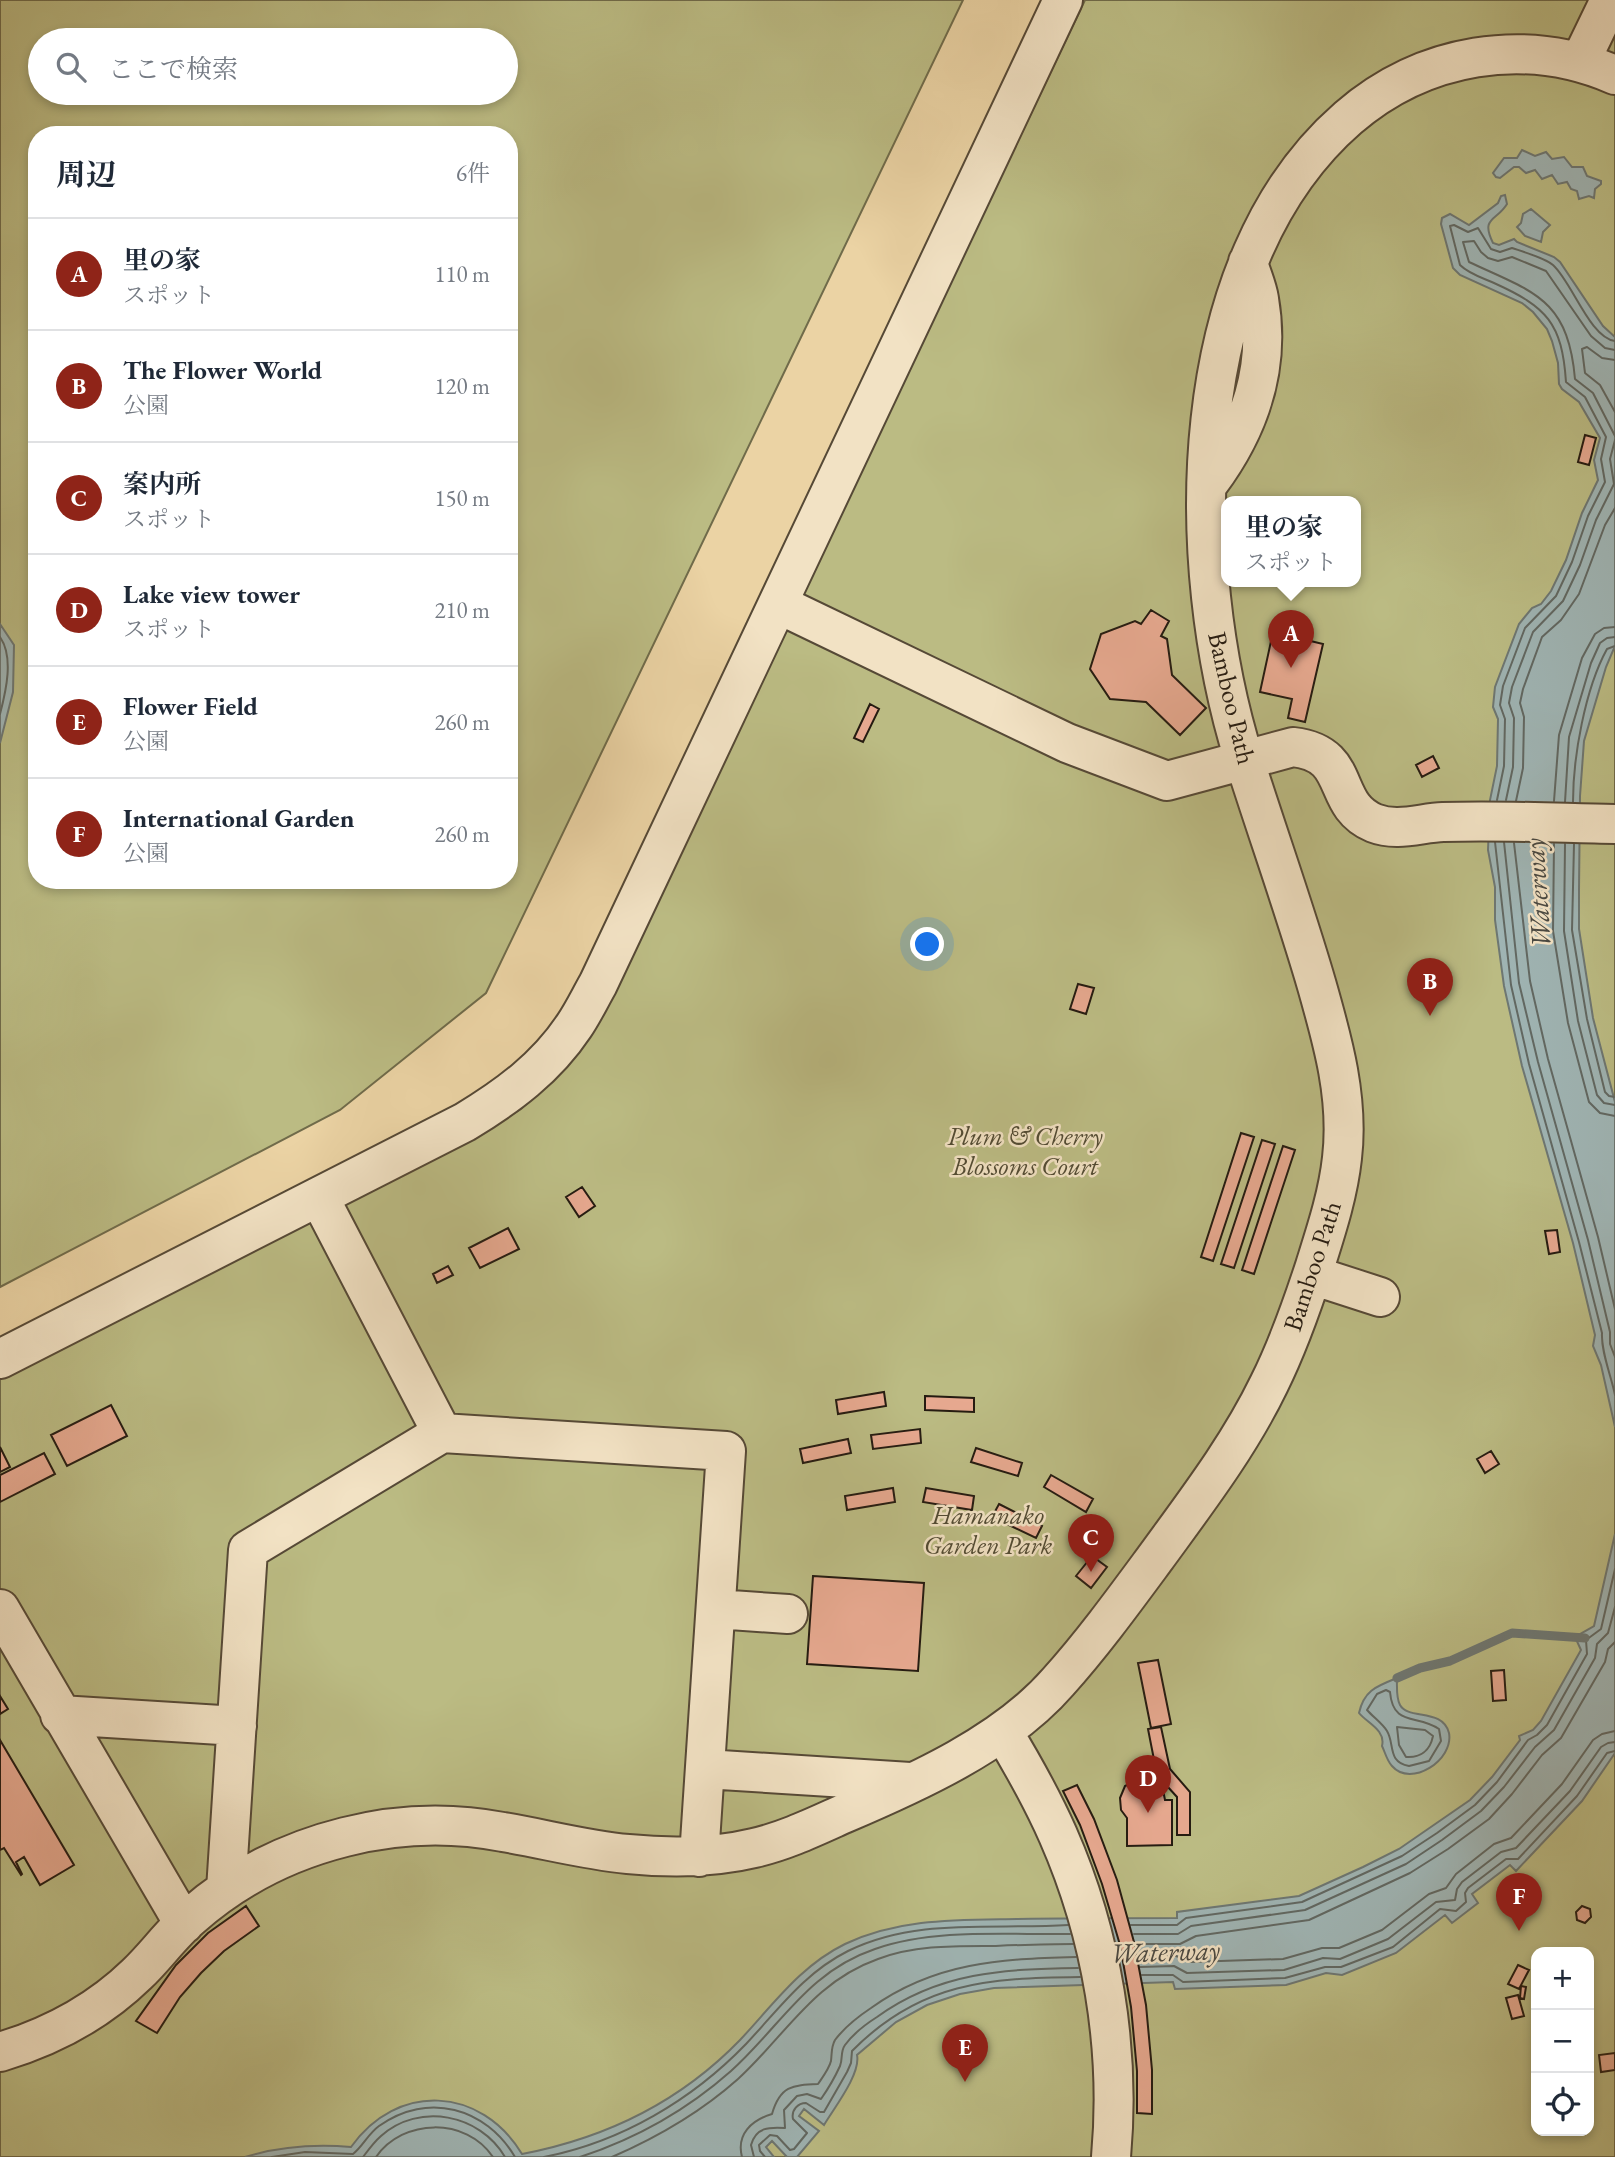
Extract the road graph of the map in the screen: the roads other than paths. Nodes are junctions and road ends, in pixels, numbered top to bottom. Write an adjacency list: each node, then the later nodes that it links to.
1 (1063, 0): 5 (lane)
2 (1610, 0): 3 (lane)
3 (1580, 61): 4 (lane, Bamboo Path); 6 (lane, Bamboo Path)
4 (1615, 75)
5 (778, 604): 6 (lane); 8 (lane)
6 (1244, 759): 7 (lane); 9 (lane, Bamboo Path)
7 (1615, 824)
8 (319, 1197): 11 (lane); 12 (lane)
9 (1312, 1275): 10 (lane); 18 (lane, Bamboo Path)
10 (1380, 1297)
11 (0, 1359)
12 (442, 1433): 14 (lane); 17 (lane)
13 (0, 1609): 16 (lane)
14 (716, 1609): 15 (lane); 19 (lane)
15 (788, 1614)
16 (60, 1715): 17 (lane); 23 (lane)
17 (237, 1726): 22 (lane)
18 (1003, 1732): 20 (lane, Bamboo Path); 25 (lane)
19 (705, 1769): 20 (lane); 21 (lane)
20 (912, 1782): 21 (lane, Bamboo Path)
21 (699, 1857): 22 (lane, Bamboo Path)
22 (226, 1890): 23 (lane, Bamboo Path)
23 (184, 1924): 24 (lane, Bamboo Path)
24 (0, 2052)
25 (1111, 2157)

